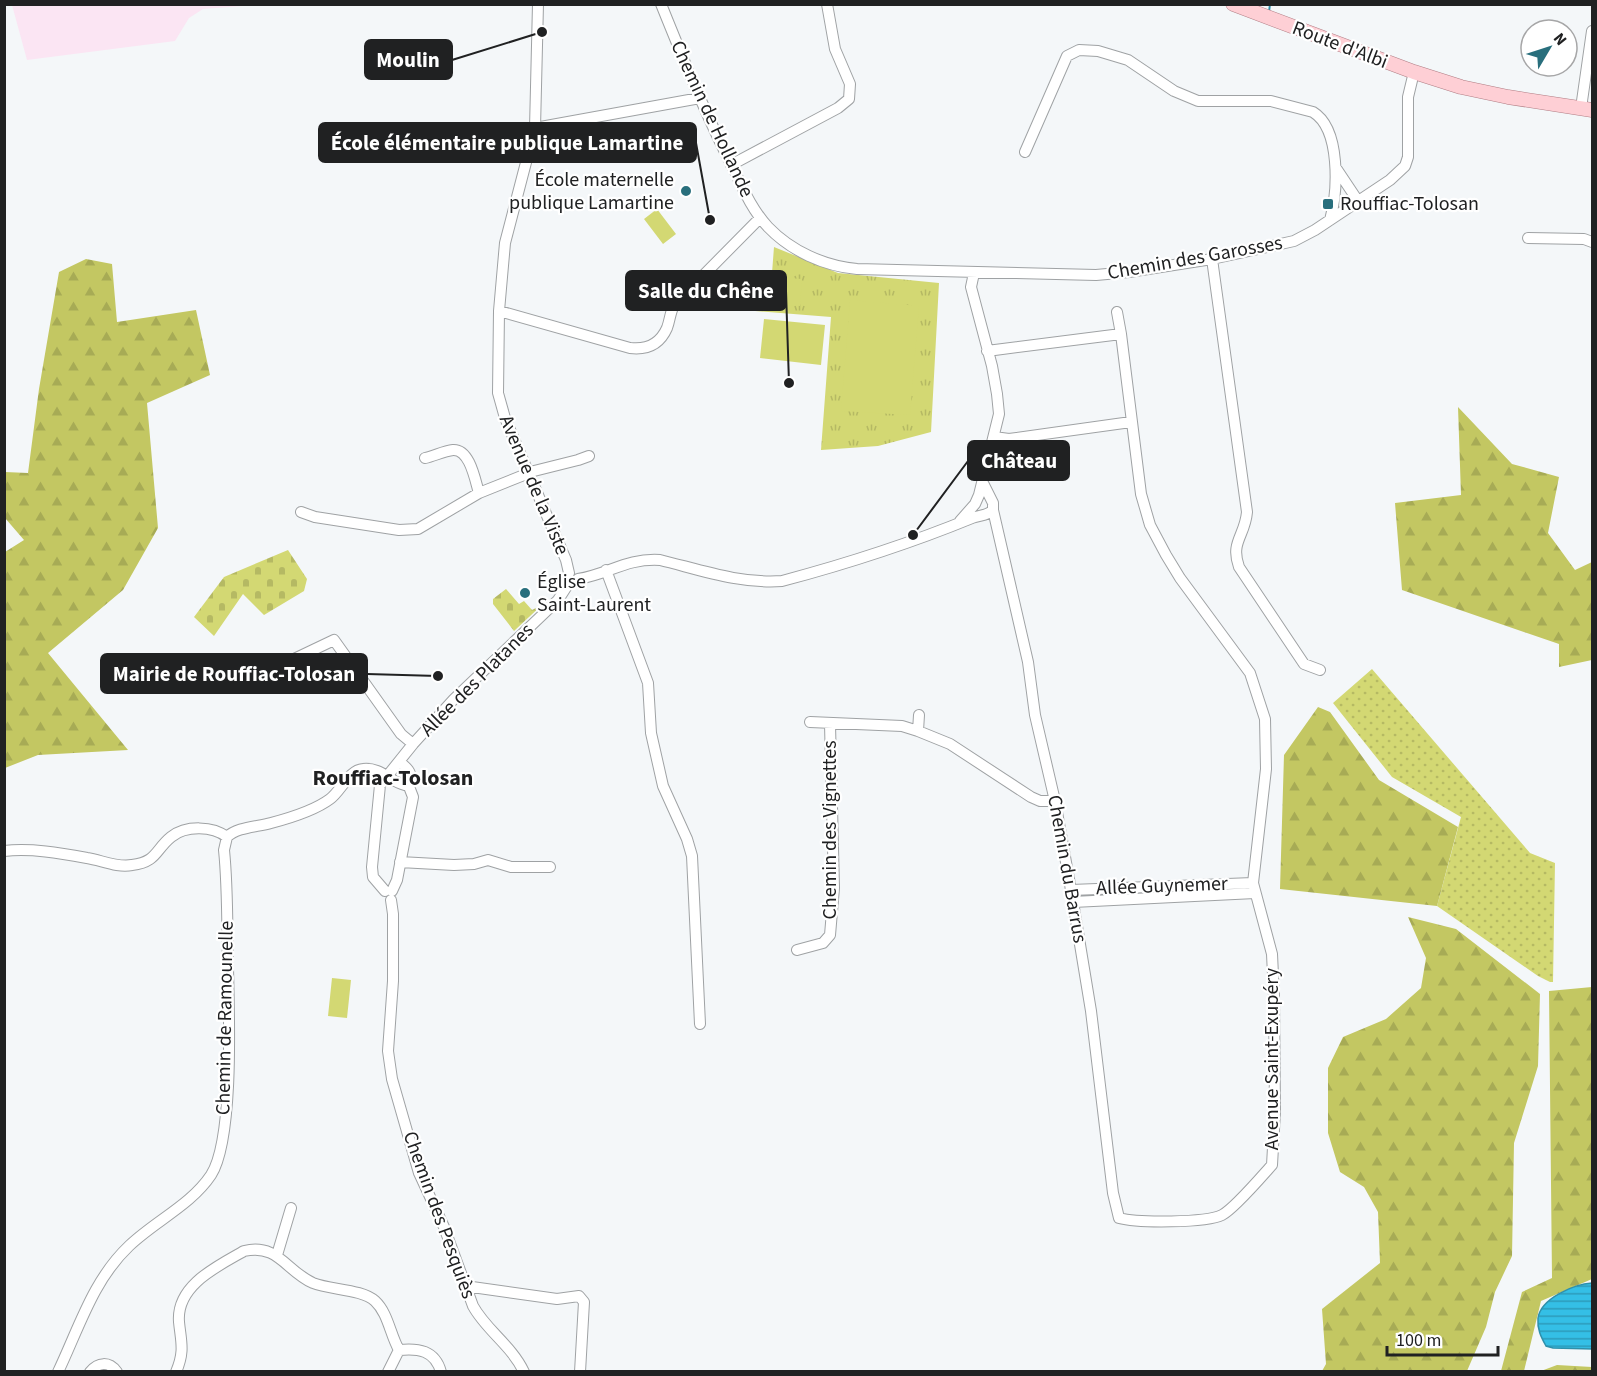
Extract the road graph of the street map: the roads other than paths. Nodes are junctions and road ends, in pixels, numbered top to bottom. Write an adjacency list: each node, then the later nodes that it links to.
1 (538, 4): 9 (street, Avenue de la Viste)
2 (662, 4): 7 (street, Chemin de Hollande)
3 (827, 4): 11 (street)
4 (1233, 4): 6 (main road, Route d'Albi)
5 (1593, 31): 8 (street)
6 (1414, 72): 8 (main road, Route d'Albi); 14 (street, Chemin des Garosses)
7 (700, 98): 9 (street); 11 (street, Chemin de Hollande)
8 (1587, 109)
9 (534, 128): 21 (street, Avenue de la Viste)
10 (1025, 152): 12 (street)
11 (731, 165): 15 (street, Chemin de Hollande)
12 (1336, 168): 13 (street); 14 (street)
13 (1334, 188): 14 (street); 16 (street)
14 (1356, 202): 16 (street, Chemin des Garosses)
15 (760, 218): 20 (street, Chemin de Hollande); 21 (street)
16 (1330, 220): 19 (street, Chemin des Garosses)
17 (1528, 238): 18 (street)
18 (1593, 242)
19 (1212, 259): 20 (street, Chemin des Garosses); 39 (street)
20 (974, 273): 24 (street)
21 (499, 311): 29 (street, Avenue de la Viste)
22 (1117, 312): 23 (street, Avenue Saint-Exupéry)
23 (1121, 334): 24 (street); 25 (street, Avenue Saint-Exupéry)
24 (987, 351): 26 (street)
25 (1131, 422): 26 (street); 54 (street, Avenue Saint-Exupéry)
26 (994, 437): 30 (street)
27 (589, 456): 29 (street)
28 (425, 458): 31 (street)
29 (528, 473): 31 (street); 38 (street, Avenue de la Viste)
30 (983, 483): 32 (street); 33 (street)
31 (479, 493): 34 (street)
32 (989, 498): 33 (street); 35 (street)
33 (976, 502): 35 (street); 36 (street)
34 (301, 512)
35 (986, 513): 36 (street); 49 (street, Chemin du Barrus)
36 (955, 525): 37 (street)
37 (606, 570): 38 (street); 59 (street)
38 (573, 576): 45 (street, Allée des Platanes)
39 (1320, 670)
40 (250, 684): 45 (street)
41 (919, 715): 44 (street)
42 (810, 722): 43 (street)
43 (830, 724): 44 (street); 58 (street, Chemin des Vignettes)
44 (918, 731): 49 (street)
45 (413, 744): 46 (street, Allée des Platanes)
46 (400, 762): 47 (street, Allée des Platanes); 48 (street)
47 (388, 776): 48 (street); 50 (street); 56 (street)
48 (408, 784): 52 (street)
49 (1055, 801): 55 (street, Chemin du Barrus)
50 (227, 837): 51 (street); 64 (street, Chemin de Ramounelle)
51 (4, 851)
52 (400, 862): 53 (street); 56 (street)
53 (550, 867)
54 (1254, 888): 55 (street, Allée Guynemer); 57 (street, Allée Guynemer); 61 (street, Avenue Saint-Exupéry)
55 (1071, 890): 57 (street, Chemin du Barrus)
56 (390, 894): 63 (street, Chemin des Pesquiès)
57 (1073, 902): 61 (street, Chemin du Barrus)
58 (797, 950)
59 (700, 1024)
60 (291, 1208): 62 (street)
61 (1119, 1218)
62 (277, 1255): 65 (street); 70 (street)
63 (465, 1286): 73 (street, Chemin des Pesquiès); 74 (street)
64 (78, 1328): 66 (street, Chemin de Ramounelle); 67 (street, Chemin de Ramounelle)
65 (399, 1350): 71 (street); 72 (street)
66 (58, 1371)
67 (66, 1371)
68 (90, 1371): 69 (street)
69 (117, 1371)
70 (176, 1371)
71 (388, 1371)
72 (441, 1371)
73 (524, 1371)
74 (580, 1371)

